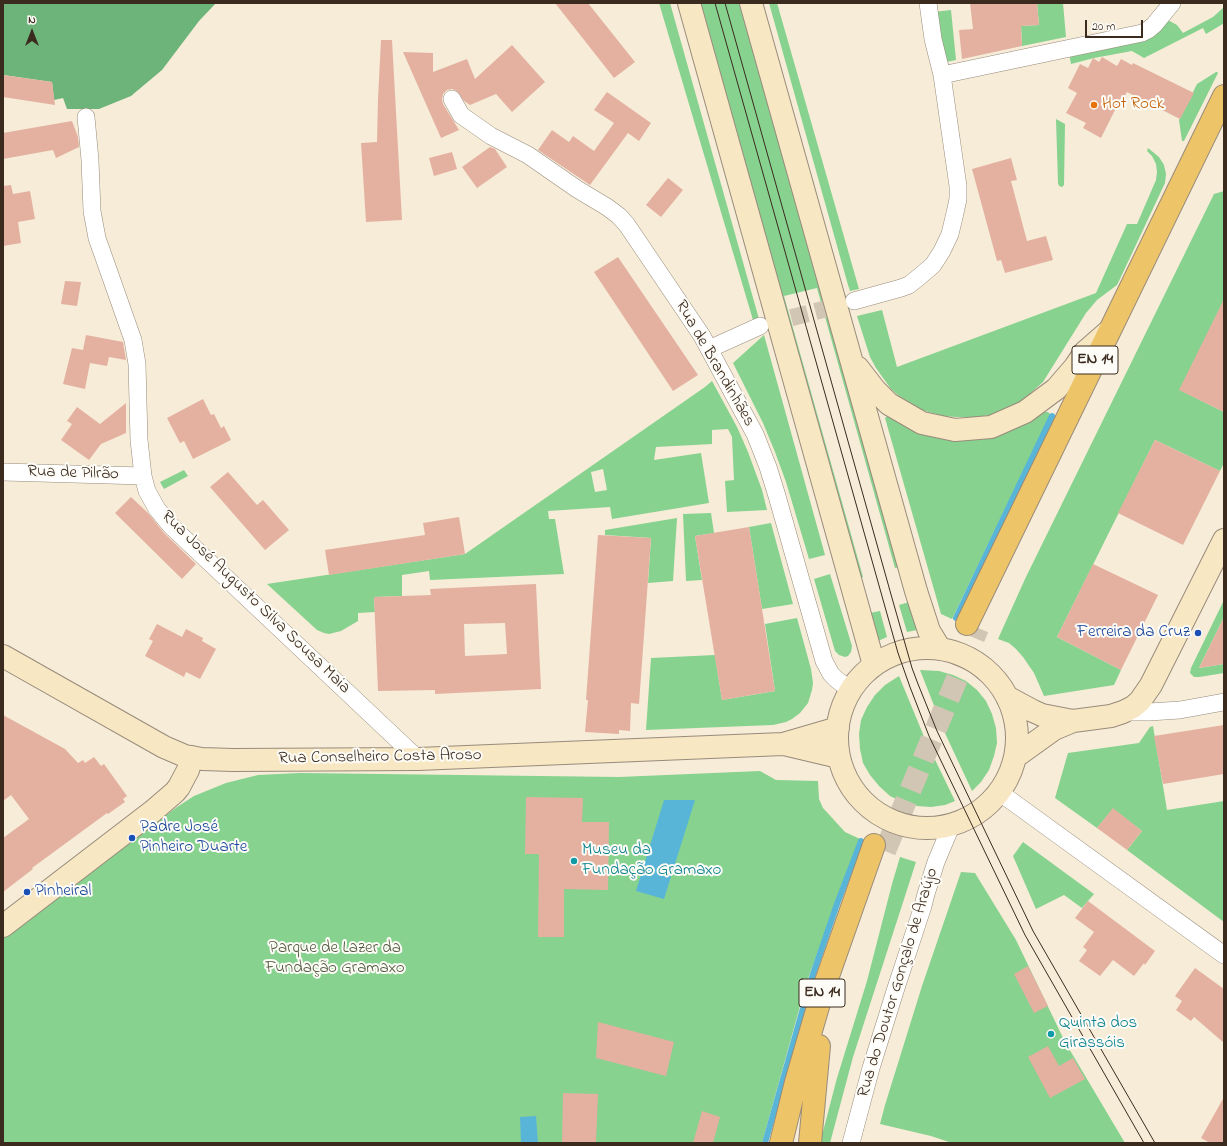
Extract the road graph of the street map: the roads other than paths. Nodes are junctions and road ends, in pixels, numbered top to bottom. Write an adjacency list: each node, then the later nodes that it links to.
1 (689, 3): 20 (main road)
2 (751, 3): 14 (main road)
3 (928, 3): 5 (street)
4 (1172, 3): 5 (street)
5 (942, 75): 10 (street)
6 (1224, 96): 12 (highway, EN 14)
7 (452, 99): 13 (street, Rua de Brandinhães)
8 (86, 117): 16 (street, Rua José Augusto Silva Sousa Maia)
9 (1224, 122): 12 (highway, EN 14)
10 (854, 301)
11 (760, 326): 13 (street)
12 (1109, 331): 14 (main road)
13 (709, 349): 21 (street, Rua de Brandinhães)
14 (851, 358): 18 (main road)
15 (3, 472): 16 (street, Rua de Pilrão)
16 (143, 476): 31 (street, Rua José Augusto Silva Sousa Maia)
17 (1224, 540): 24 (main road)
18 (940, 649): 20 (main road); 22 (main road)
19 (3, 656): 28 (main road, Rua Conselheiro Costa Aroso)
20 (874, 665): 21 (main road)
21 (851, 690): 26 (main road)
22 (1007, 697): 25 (main road); 30 (main road)
23 (1224, 702): 24 (street)
24 (1123, 712): 25 (main road)
25 (1073, 721): 30 (main road)
26 (838, 728): 27 (main road, Rua Conselheiro Costa Aroso); 29 (main road)
27 (783, 744): 29 (main road, Rua Conselheiro Costa Aroso); 31 (main road, Rua Conselheiro Costa Aroso)
28 (192, 757): 31 (main road, Rua Conselheiro Costa Aroso); 34 (main road)
29 (839, 757): 33 (main road)
30 (1015, 757): 32 (main road)
31 (418, 759)
32 (998, 792): 33 (main road); 35 (street)
33 (952, 824): 40 (street, Rua do Doutor Gonçalo de Araújo)
34 (3, 926)
35 (1224, 955)
36 (819, 1046): 37 (highway, EN 14); 38 (highway, EN 14); 39 (highway)
37 (781, 1143)
38 (793, 1143)
39 (810, 1143)
40 (851, 1143)

